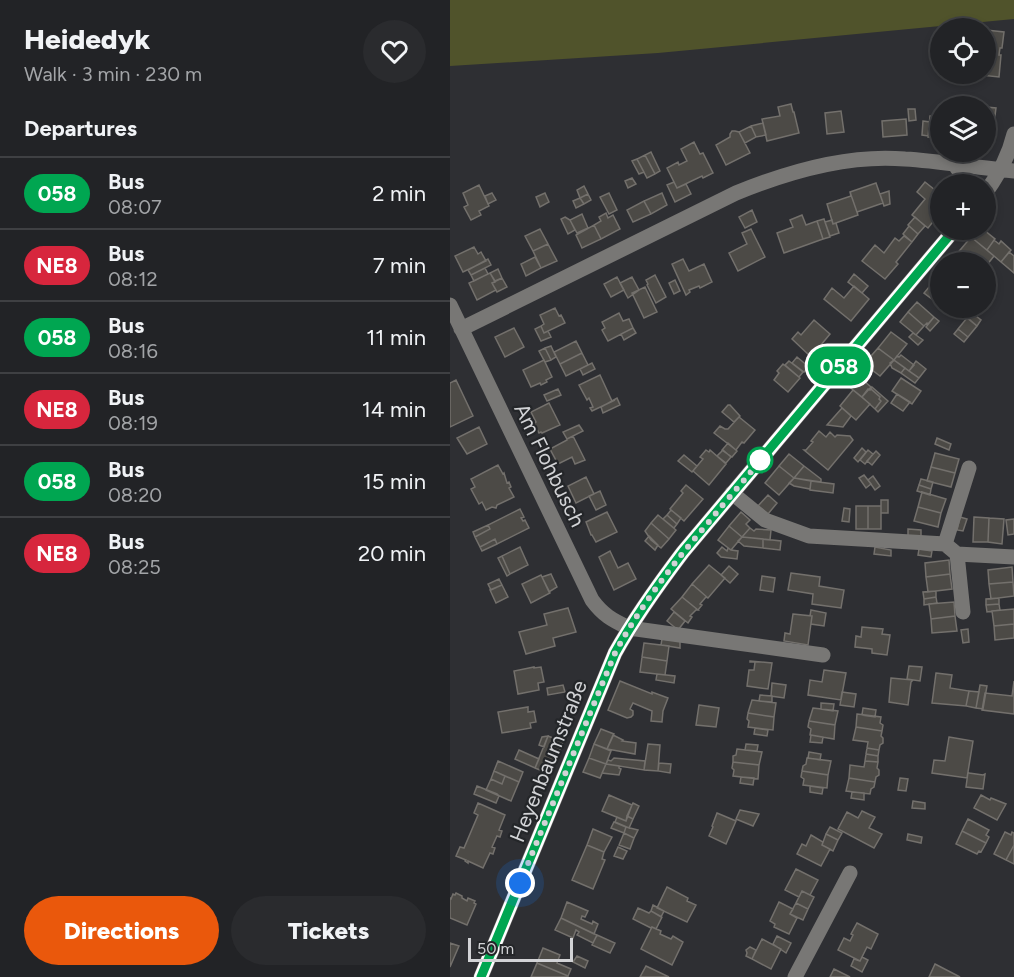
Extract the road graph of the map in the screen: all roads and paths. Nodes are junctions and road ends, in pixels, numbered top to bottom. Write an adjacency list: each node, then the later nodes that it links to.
1 (1014, 134): 3 (street)
2 (954, 164): 3 (street); 4 (street); 8 (street)
3 (1007, 170): 5 (street)
4 (962, 174)
5 (996, 182)
6 (946, 240): 10 (street, Heyenbaumstraße)
7 (450, 305): 8 (street, Am Flohbusch)
8 (462, 329): 15 (street, Am Flohbusch)
9 (969, 468): 11 (street)
10 (732, 494): 11 (street); 15 (street, Heyenbaumstraße)
11 (945, 544): 12 (street)
12 (957, 555): 13 (street); 14 (street)
13 (1014, 557)
14 (963, 612)
15 (629, 628): 16 (street); 18 (street, Heyenbaumstraße)
16 (823, 655)
17 (850, 873): 19 (street)
18 (481, 977)
19 (795, 977)

